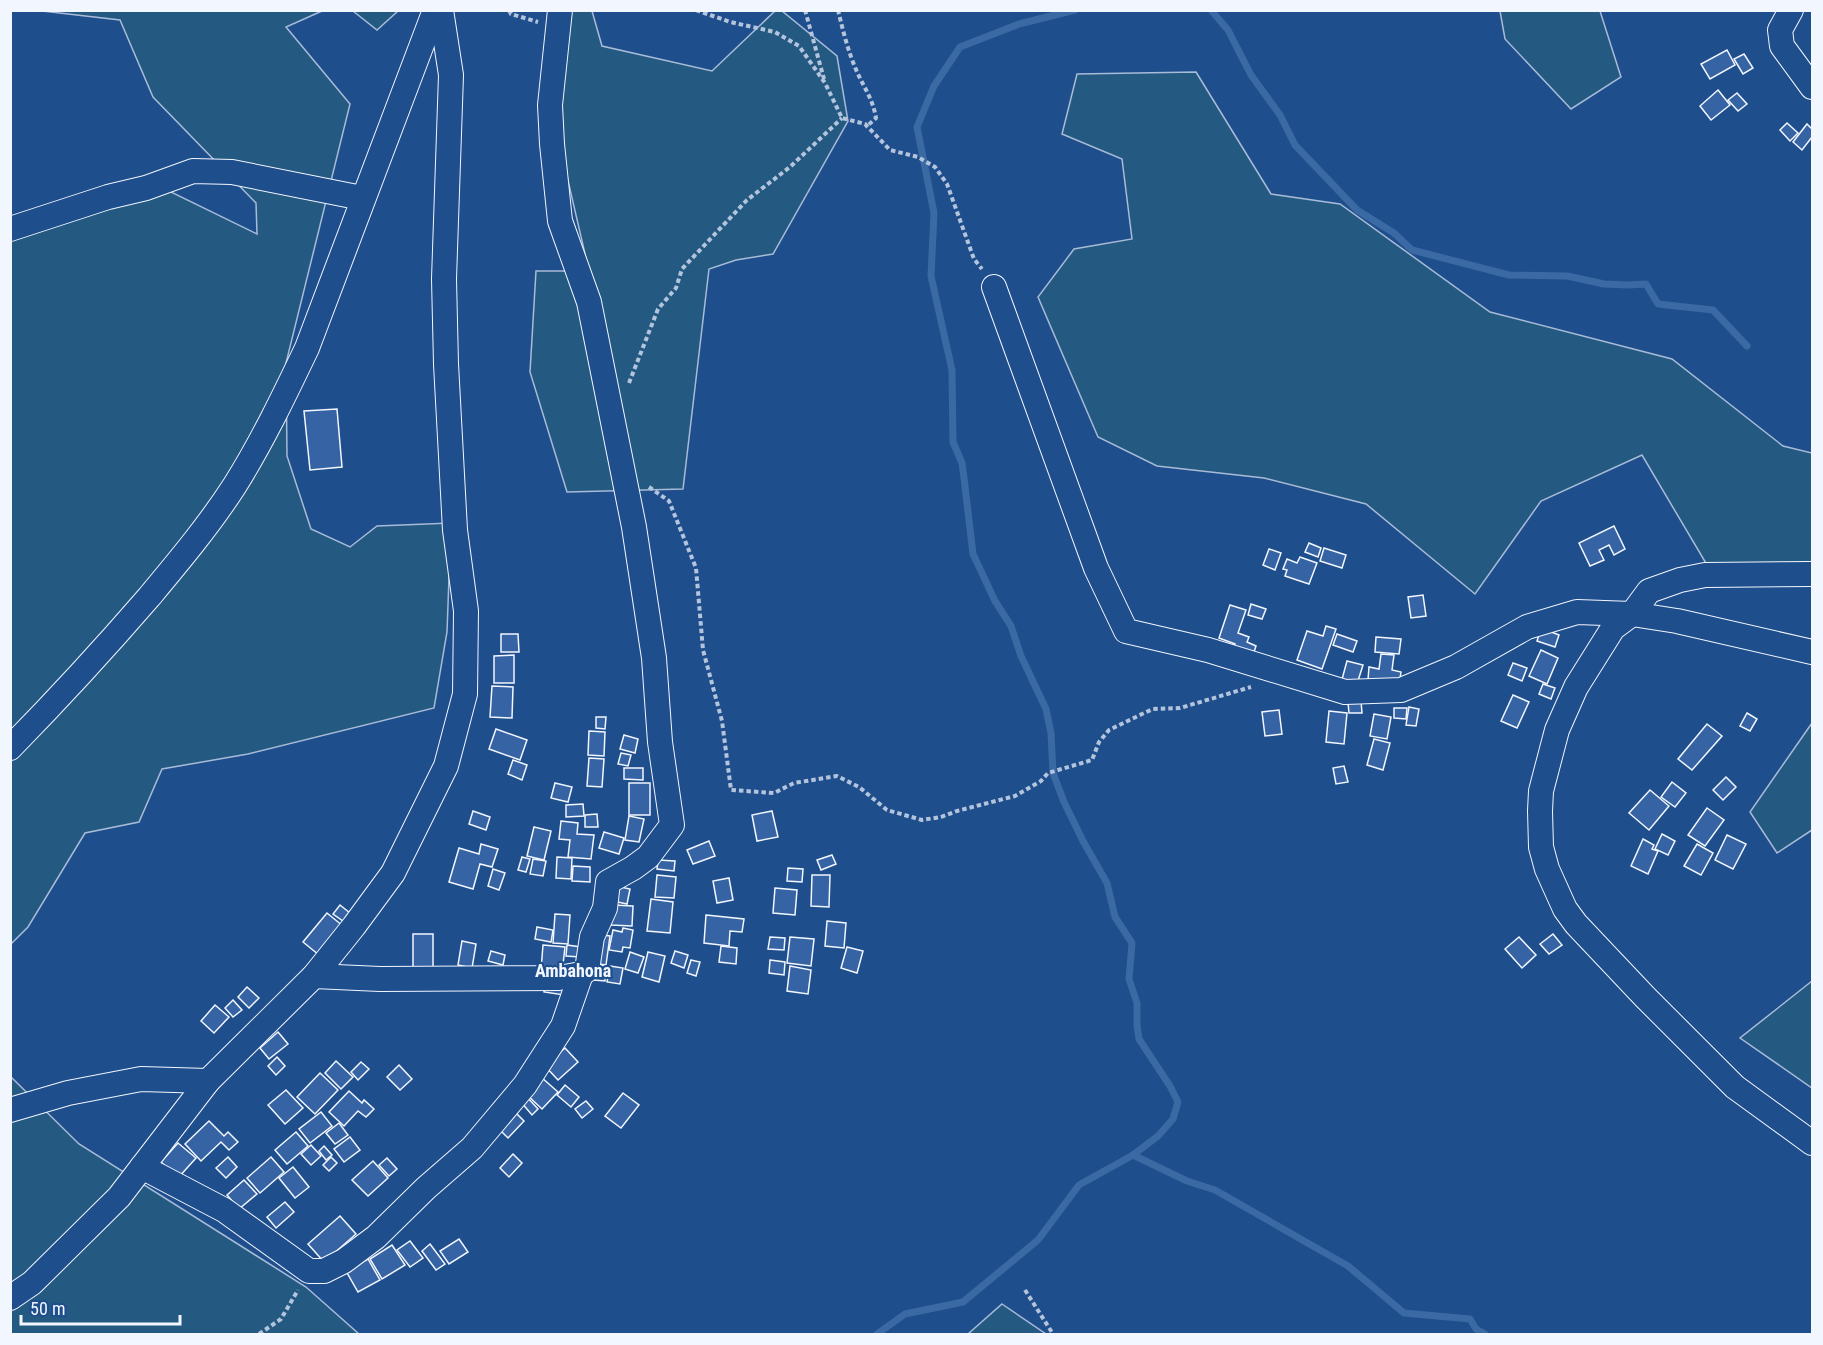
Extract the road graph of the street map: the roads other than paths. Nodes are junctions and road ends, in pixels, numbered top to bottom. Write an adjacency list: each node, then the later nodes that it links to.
1 (435, 10): 6 (street)
2 (441, 10): 14 (street)
3 (1791, 10): 5 (street)
4 (559, 18): 13 (street)
5 (1812, 87)
6 (362, 198): 7 (street); 12 (street)
7 (10, 229)
8 (994, 286): 10 (street)
9 (1812, 574): 10 (street)
10 (1632, 614): 11 (street); 17 (street)
11 (1812, 652)
12 (10, 748)
13 (581, 974): 14 (street); 18 (street)
14 (314, 976): 15 (street)
15 (207, 1081): 16 (street); 18 (street)
16 (10, 1110)
17 (1812, 1143)
18 (142, 1167): 19 (street)
19 (10, 1298)

